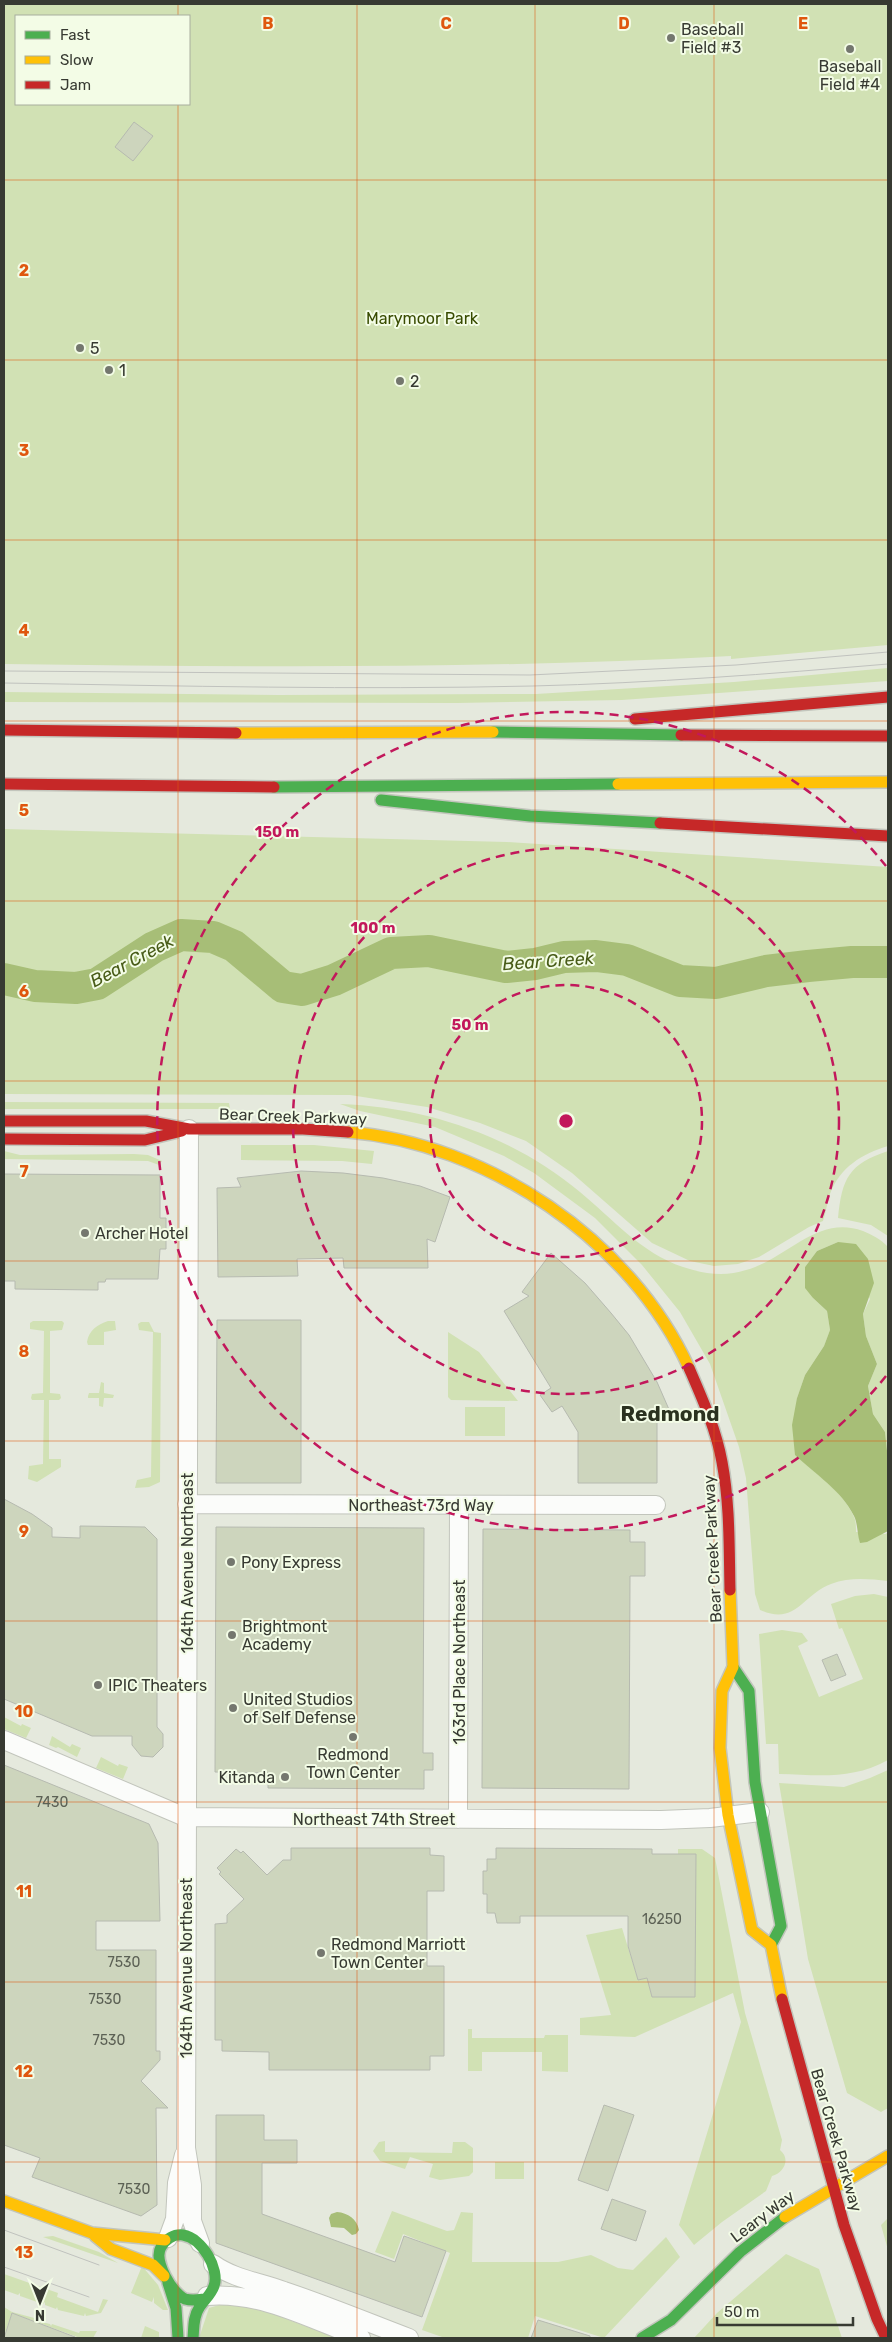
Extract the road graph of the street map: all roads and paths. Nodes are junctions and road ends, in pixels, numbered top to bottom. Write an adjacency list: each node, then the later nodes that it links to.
1 (888, 697): 2 (main road)
2 (624, 720)
3 (604, 722): 5 (main road)
4 (4, 730): 5 (main road)
5 (486, 732): 6 (main road)
6 (888, 736)
7 (888, 782): 9 (main road)
8 (4, 784): 9 (main road)
9 (248, 786): 10 (main road)
10 (888, 836)
11 (4, 1121): 12 (main road, Bear Creek Parkway)
12 (188, 1129): 13 (main road, Bear Creek Parkway); 14 (street, 164th Avenue Northeast); 17 (main road, Bear Creek Parkway)
13 (4, 1139)
14 (187, 1504): 15 (street, Northeast 73rd Way); 21 (street, 164th Avenue Northeast)
15 (459, 1505): 16 (street, Northeast 73rd Way); 22 (street, 163rd Place Northeast)
16 (656, 1505)
17 (733, 1667): 19 (main road); 20 (main road, Bear Creek Parkway)
18 (4, 1740): 21 (street, Northeast 74th Street)
19 (760, 1812): 20 (street, Northeast 74th Street); 23 (main road)
20 (728, 1815): 22 (street, Northeast 74th Street); 23 (main road, Bear Creek Parkway)
21 (185, 1818): 22 (street, Northeast 74th Street); 24 (street, 164th Avenue Northeast)
22 (458, 1819)
23 (771, 1945): 26 (main road, Bear Creek Parkway)
24 (186, 2148): 29 (street, 164th Avenue Northeast); 30 (street, 164th Avenue Northeast)
25 (888, 2156): 26 (main road, Leary Way)
26 (834, 2187): 34 (main road, Leary Way); 41 (main road, Bear Creek Parkway)
27 (4, 2201): 28 (main road)
28 (92, 2233): 29 (main road); 32 (main road)
29 (167, 2239): 30 (main road); 32 (main road)
30 (200, 2243): 31 (main road)
31 (212, 2264): 33 (main road); 38 (street)
32 (166, 2280): 33 (main road); 35 (main road)
33 (205, 2298): 36 (main road); 37 (street)
34 (670, 2320): 39 (main road, Leary Way); 40 (main road, Leary Way)
35 (178, 2338)
36 (194, 2338)
37 (361, 2338)
38 (409, 2338)
39 (642, 2338)
40 (664, 2338)
41 (886, 2338)

